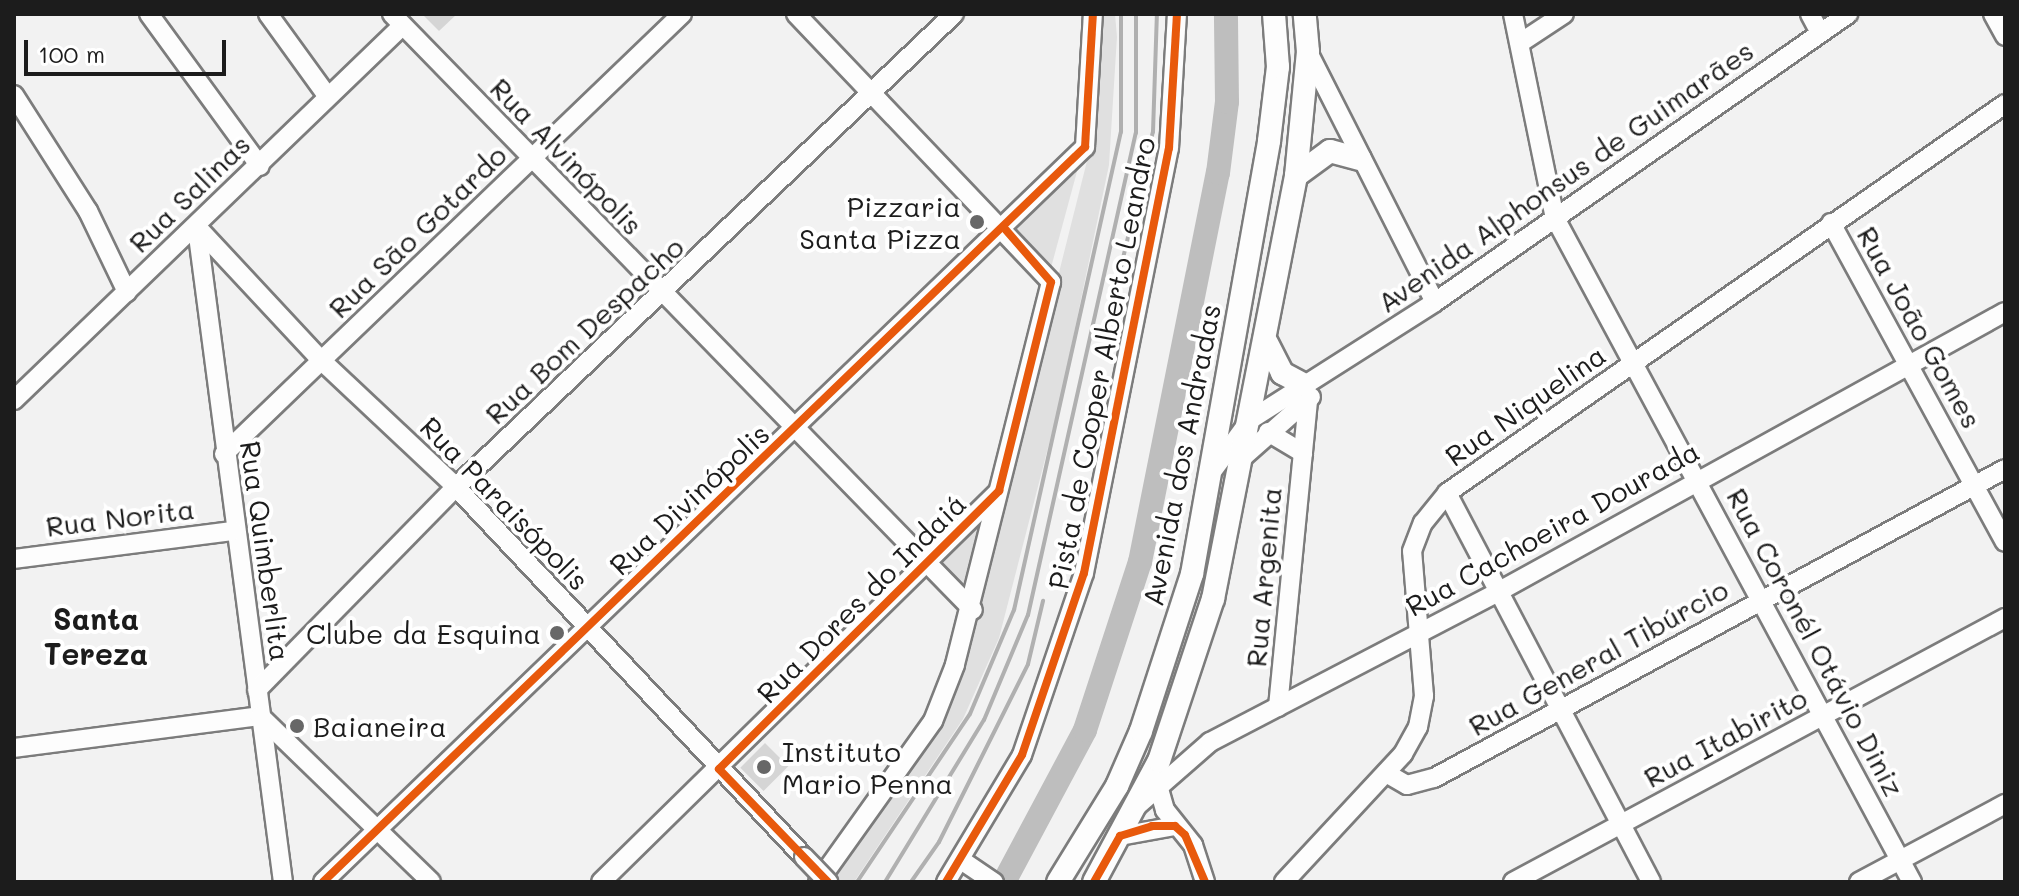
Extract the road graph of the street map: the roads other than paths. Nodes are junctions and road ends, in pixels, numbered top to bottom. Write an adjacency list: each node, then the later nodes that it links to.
1 (149, 14): 27 (street)
2 (268, 14): 23 (street)
3 (682, 14): 26 (street, Rua São Gotardo)
4 (796, 14): 21 (street)
5 (954, 14): 21 (street, Rua Bom Despacho)
6 (1093, 14): 32 (street, Rua Divinópolis)
7 (1177, 14): 80 (street, Pista de Cooper Alberto Leandro)
8 (1274, 14): 47 (main road, Avenida dos Andradas)
9 (1290, 14): 20 (main road)
10 (1305, 14): 20 (main road, Avenida dos Andradas)
11 (1513, 14): 19 (street, Rua Coronél Otávio Diniz)
12 (1564, 14): 19 (street)
13 (1810, 14): 17 (street)
14 (1848, 14): 17 (street, Avenida Alphonsus de Guimarães)
15 (1993, 14): 18 (street)
16 (397, 20): 23 (street, Rua Salinas); 26 (street, Rua Alvinópolis)
17 (1820, 33): 29 (street, Avenida Alphonsus de Guimarães)
18 (2005, 36)
19 (1523, 41): 29 (street, Rua Coronél Otávio Diniz)
20 (1308, 52): 25 (street); 28 (main road, Avenida dos Andradas)
21 (873, 92): 32 (street); 34 (street, Rua Bom Despacho)
22 (14, 95): 33 (street)
23 (328, 97): 27 (street, Rua Salinas)
24 (2005, 104): 30 (street, Rua Niquelina)
25 (1360, 159): 28 (main road); 35 (street)
26 (531, 160): 34 (street, Rua Alvinópolis); 38 (street, Rua São Gotardo)
27 (260, 166): 31 (street, Rua Salinas)
28 (1296, 176): 37 (main road, Avenida dos Andradas)
29 (1555, 218): 35 (street, Avenida Alphonsus de Guimarães); 39 (street, Rua Coronél Otávio Diniz)
30 (1831, 223): 39 (street, Rua Niquelina); 40 (street, Rua João Gomes)
31 (196, 227): 33 (street, Rua Salinas); 38 (street, Rua Paraisópolis); 46 (street, Rua Quimberlita)
32 (1006, 230): 44 (street, Rua Divinópolis); 52 (street)
33 (127, 292): 42 (street, Rua Salinas)
34 (662, 296): 44 (street, Rua Alvinópolis); 51 (street, Rua Bom Despacho)
35 (1435, 302): 41 (street, Avenida Alphonsus de Guimarães)
36 (2005, 312): 40 (street, Rua Cachoeira Dourada)
37 (1267, 343): 41 (main road); 43 (main road, Avenida dos Andradas)
38 (322, 361): 46 (street, Rua São Gotardo); 51 (street, Rua Paraisópolis)
39 (1633, 364): 49 (street, Rua Coronél Otávio Diniz); 53 (street, Rua Niquelina)
40 (1910, 365): 49 (street, Rua Cachoeira Dourada); 50 (street, Rua João Gomes)
41 (1306, 393): 43 (street, Avenida Alphonsus de Guimarães); 45 (street, Rua Argenita)
42 (16, 394)
43 (1259, 426): 45 (street, Rua Argenita); 47 (street, Avenida Alphonsus de Guimarães); 70 (main road, Avenida dos Andradas)
44 (795, 429): 57 (street, Rua Alvinópolis); 62 (street, Rua Divinópolis)
45 (1303, 453): 65 (street, Rua Argenita)
46 (224, 454): 54 (street, Rua Quimberlita)
47 (1214, 469): 91 (main road, Avenida dos Andradas)
48 (2005, 469): 50 (street, Rua General Tibúrcio)
49 (1698, 480): 58 (street, Rua Cachoeira Dourada); 59 (street, Rua Coronél Otávio Diniz)
50 (1975, 486): 55 (street, Rua João Gomes); 59 (street, Rua General Tibúrcio)
51 (456, 487): 62 (street, Rua Paraisópolis); 64 (street, Rua Bom Despacho)
52 (999, 491): 57 (street, Rua Dores do Indaiá); 60 (street)
53 (1447, 493): 58 (street); 63 (street, Rua Niquelina)
54 (233, 531): 56 (street, Rua Norita); 64 (street, Rua Quimberlita)
55 (2005, 542)
56 (14, 559)
57 (927, 568): 60 (street, Rua Alvinópolis); 71 (street, Rua Dores do Indaiá)
58 (1496, 593): 63 (street, Rua Cachoeira Dourada); 66 (street)
59 (1760, 601): 66 (street, Rua General Tibúrcio); 68 (street, Rua Coronél Otávio Diniz)
60 (973, 610): 87 (street)
61 (2005, 618): 68 (street, Rua Itabirito)
62 (585, 627): 71 (street, Rua Paraisópolis); 78 (street, Rua Divinópolis)
63 (1416, 633): 65 (street, Rua Cachoeira Dourada); 72 (street, Rua Niquelina)
64 (257, 690): 67 (street, Rua Quimberlita)
65 (1278, 707): 73 (street, Rua Cachoeira Dourada)
66 (1557, 711): 72 (street, Rua General Tibúrcio); 76 (street)
67 (260, 716): 69 (street); 78 (street); 83 (street, Rua Quimberlita)
68 (1821, 717): 76 (street, Rua Itabirito); 81 (street, Rua Coronél Otávio Diniz)
69 (14, 748)
70 (1159, 761): 73 (main road); 75 (main road, Avenida dos Andradas)
71 (719, 769): 86 (street, Rua Dores do Indaiá); 88 (street, Rua Paraisópolis, bridge)
72 (1386, 773): 93 (street, Rua Niquelina)
73 (1159, 789): 75 (street, Rua Cachoeira Dourada); 77 (street)
74 (2005, 804): 81 (street)
75 (1136, 807): 79 (main road, Avenida dos Andradas)
76 (1621, 825): 94 (street, Rua Itabirito); 95 (street)
77 (1175, 826): 79 (street); 82 (street)
78 (380, 828): 84 (street, Rua Divinópolis); 85 (street)
79 (1120, 836): 92 (main road, Avenida dos Andradas)
80 (961, 860): 89 (street, Pista de Cooper Alberto Leandro); 90 (street)
81 (1901, 860): 96 (street); 97 (street, Rua Coronél Otávio Diniz)
82 (1204, 878)
83 (283, 882)
84 (323, 882)
85 (431, 882)
86 (601, 882)
87 (818, 882)
88 (828, 882)
89 (946, 882)
90 (994, 882)
91 (1058, 882)
92 (1094, 882)
93 (1284, 882)
94 (1513, 882)
95 (1651, 882)
96 (1859, 882)
97 (1912, 882)

